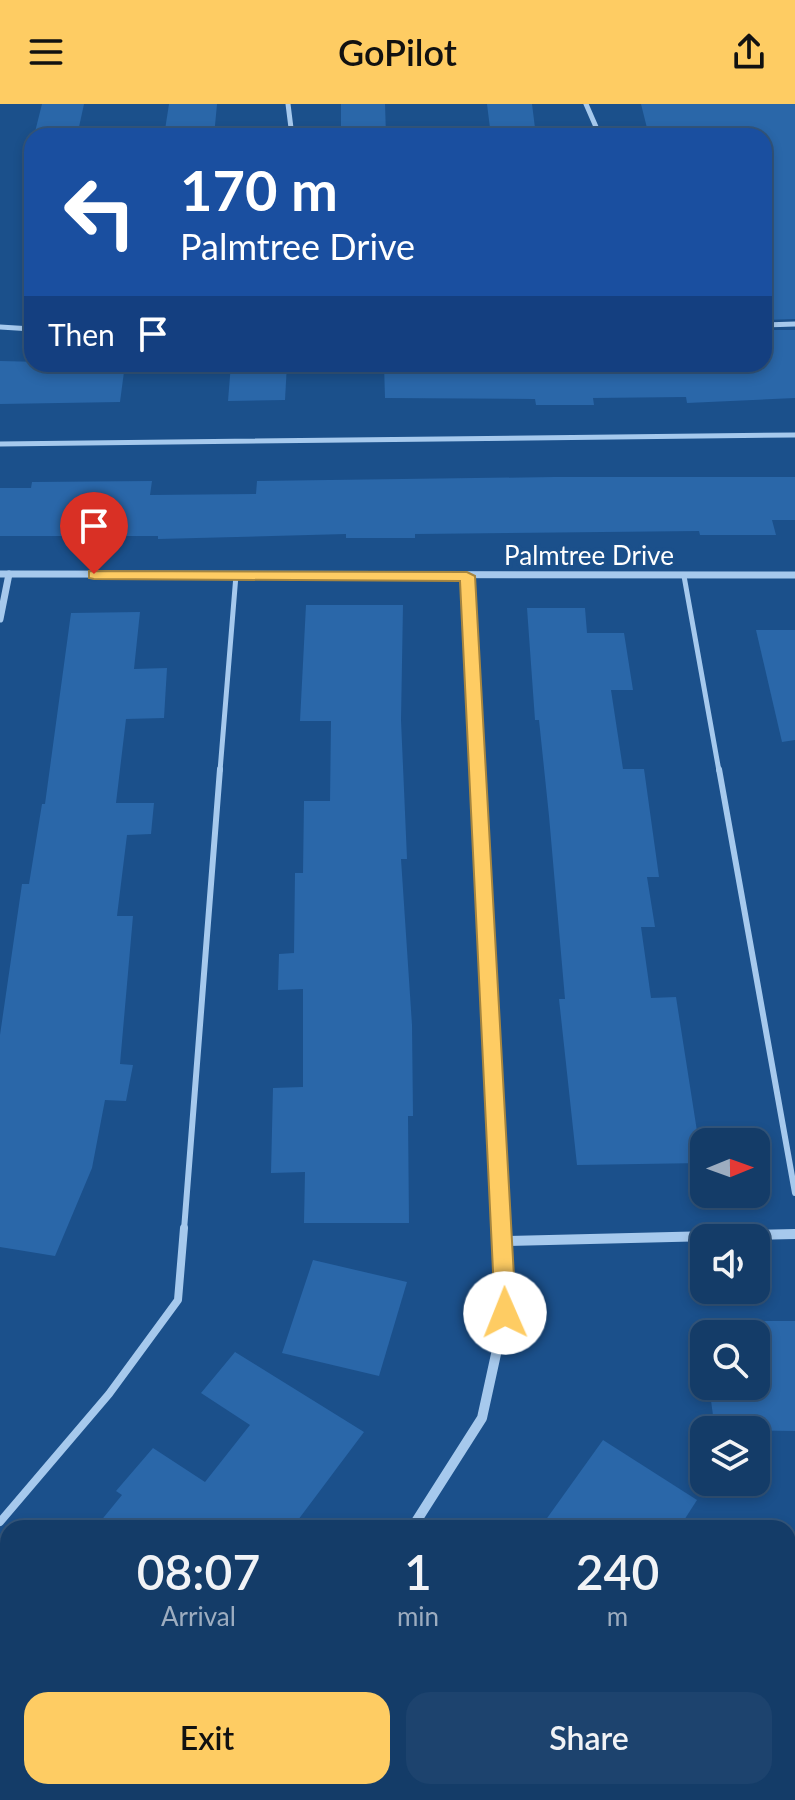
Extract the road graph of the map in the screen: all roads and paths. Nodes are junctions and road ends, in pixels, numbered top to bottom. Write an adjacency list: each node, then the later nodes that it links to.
1 (288, 104): 3 (street)
2 (586, 104): 4 (street)
3 (291, 128)
4 (596, 128)
5 (795, 324): 6 (street)
6 (772, 325)
7 (0, 327): 8 (street)
8 (24, 328)
9 (795, 435): 10 (lane)
10 (0, 444)
11 (0, 574): 12 (street, Palmtree Drive)
12 (9, 574): 13 (street, Palmtree Drive); 17 (street)
13 (236, 575): 15 (street, Palmtree Drive); 21 (lane)
14 (795, 575): 16 (street, Palmtree Drive)
15 (467, 576): 16 (street, Palmtree Drive); 20 (street)
16 (684, 576): 18 (lane)
17 (0, 619)
18 (795, 1193)
19 (795, 1234): 20 (street)
20 (504, 1241): 22 (street)
21 (2, 1520)
22 (417, 1520)

